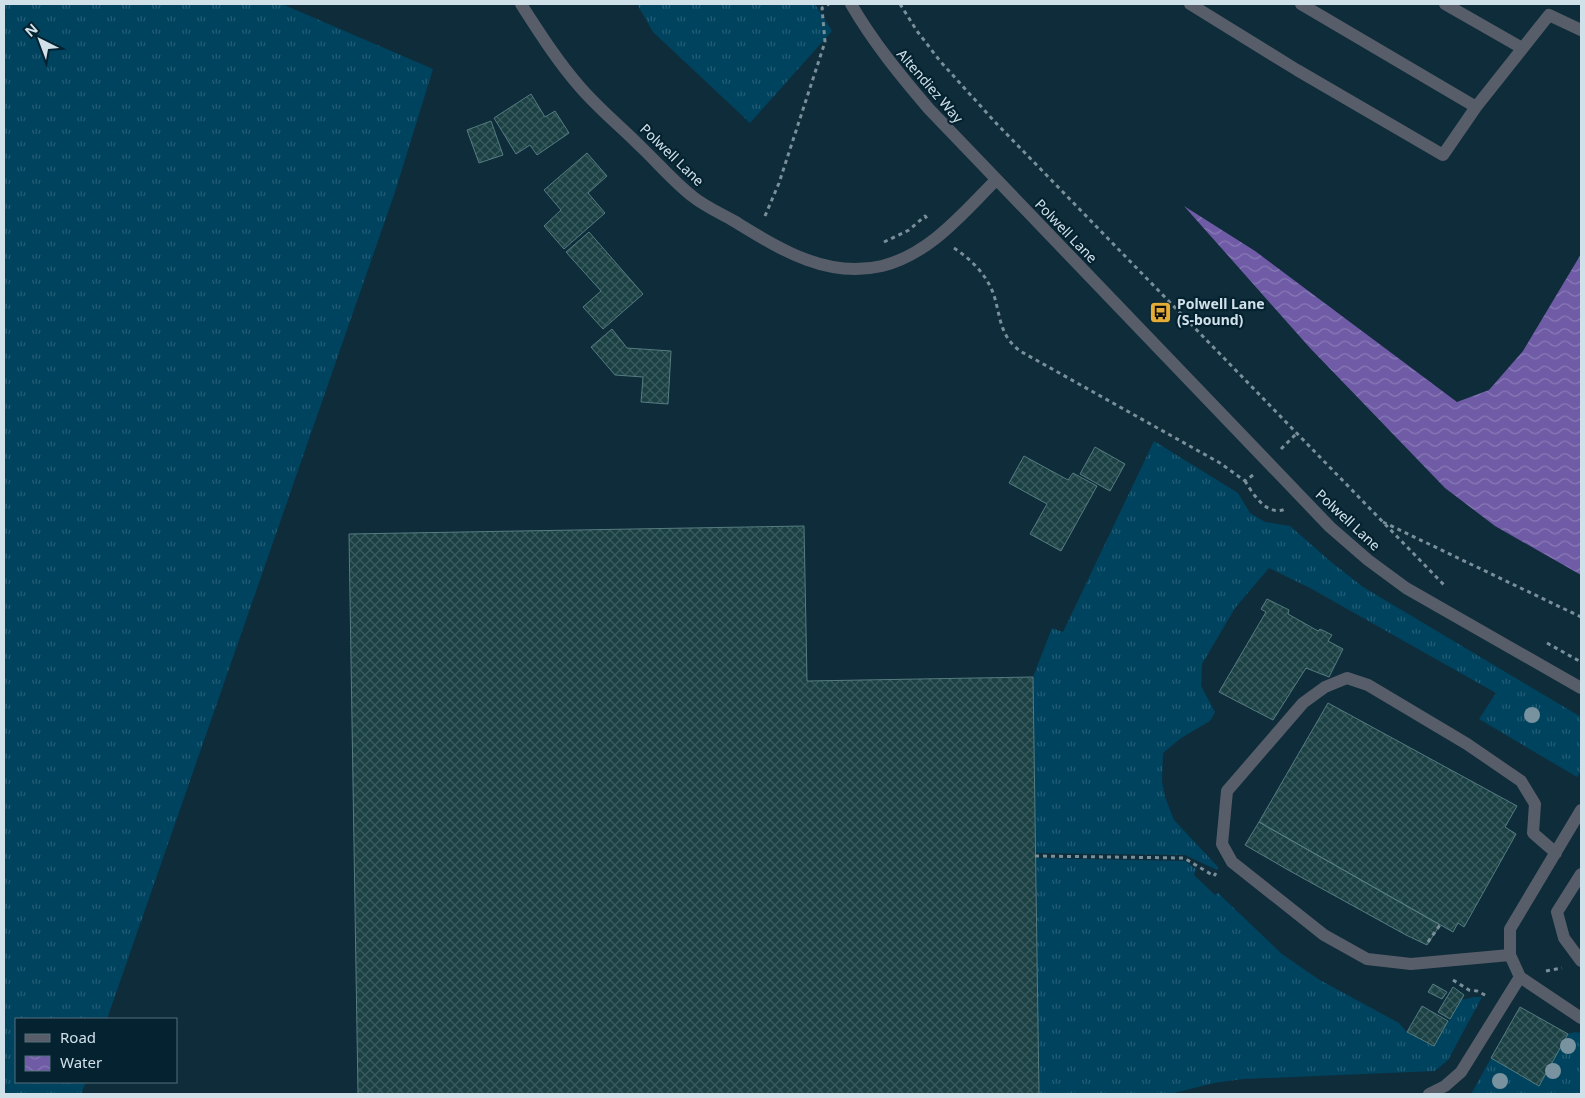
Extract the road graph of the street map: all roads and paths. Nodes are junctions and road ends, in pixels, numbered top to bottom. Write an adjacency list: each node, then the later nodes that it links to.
1 (521, 4): 11 (street, Polwell Lane)
2 (829, 4): 12 (path)
3 (851, 4): 11 (street, Altendiez Way)
4 (900, 4): 16 (path)
5 (1190, 4): 10 (street)
6 (1301, 4): 10 (street)
7 (1445, 4): 9 (street)
8 (1581, 30): 9 (street)
9 (1522, 48): 10 (street)
10 (1476, 107)
11 (996, 180): 17 (street, Polwell Lane)
12 (772, 220)
13 (928, 220): 14 (path)
14 (879, 244)
15 (954, 248): 18 (path)
16 (1296, 433): 17 (path); 20 (path)
17 (1268, 462): 18 (path); 19 (street, Polwell Lane)
18 (1245, 481): 19 (path)
19 (1303, 499): 25 (street, Polwell Lane)
20 (1382, 522): 21 (path); 22 (path)
21 (1449, 590)
22 (1581, 617)
23 (1540, 640): 24 (path)
24 (1581, 662)
25 (1581, 688)
26 (1581, 810): 27 (street)
27 (1556, 853): 29 (street); 31 (street)
28 (1035, 856): 29 (path)
29 (1231, 859): 31 (street)
30 (1581, 874): 32 (street)
31 (1510, 955): 33 (street)
32 (1581, 961)
33 (1520, 977): 34 (street); 35 (street)
34 (1581, 1018)
35 (1429, 1094)

